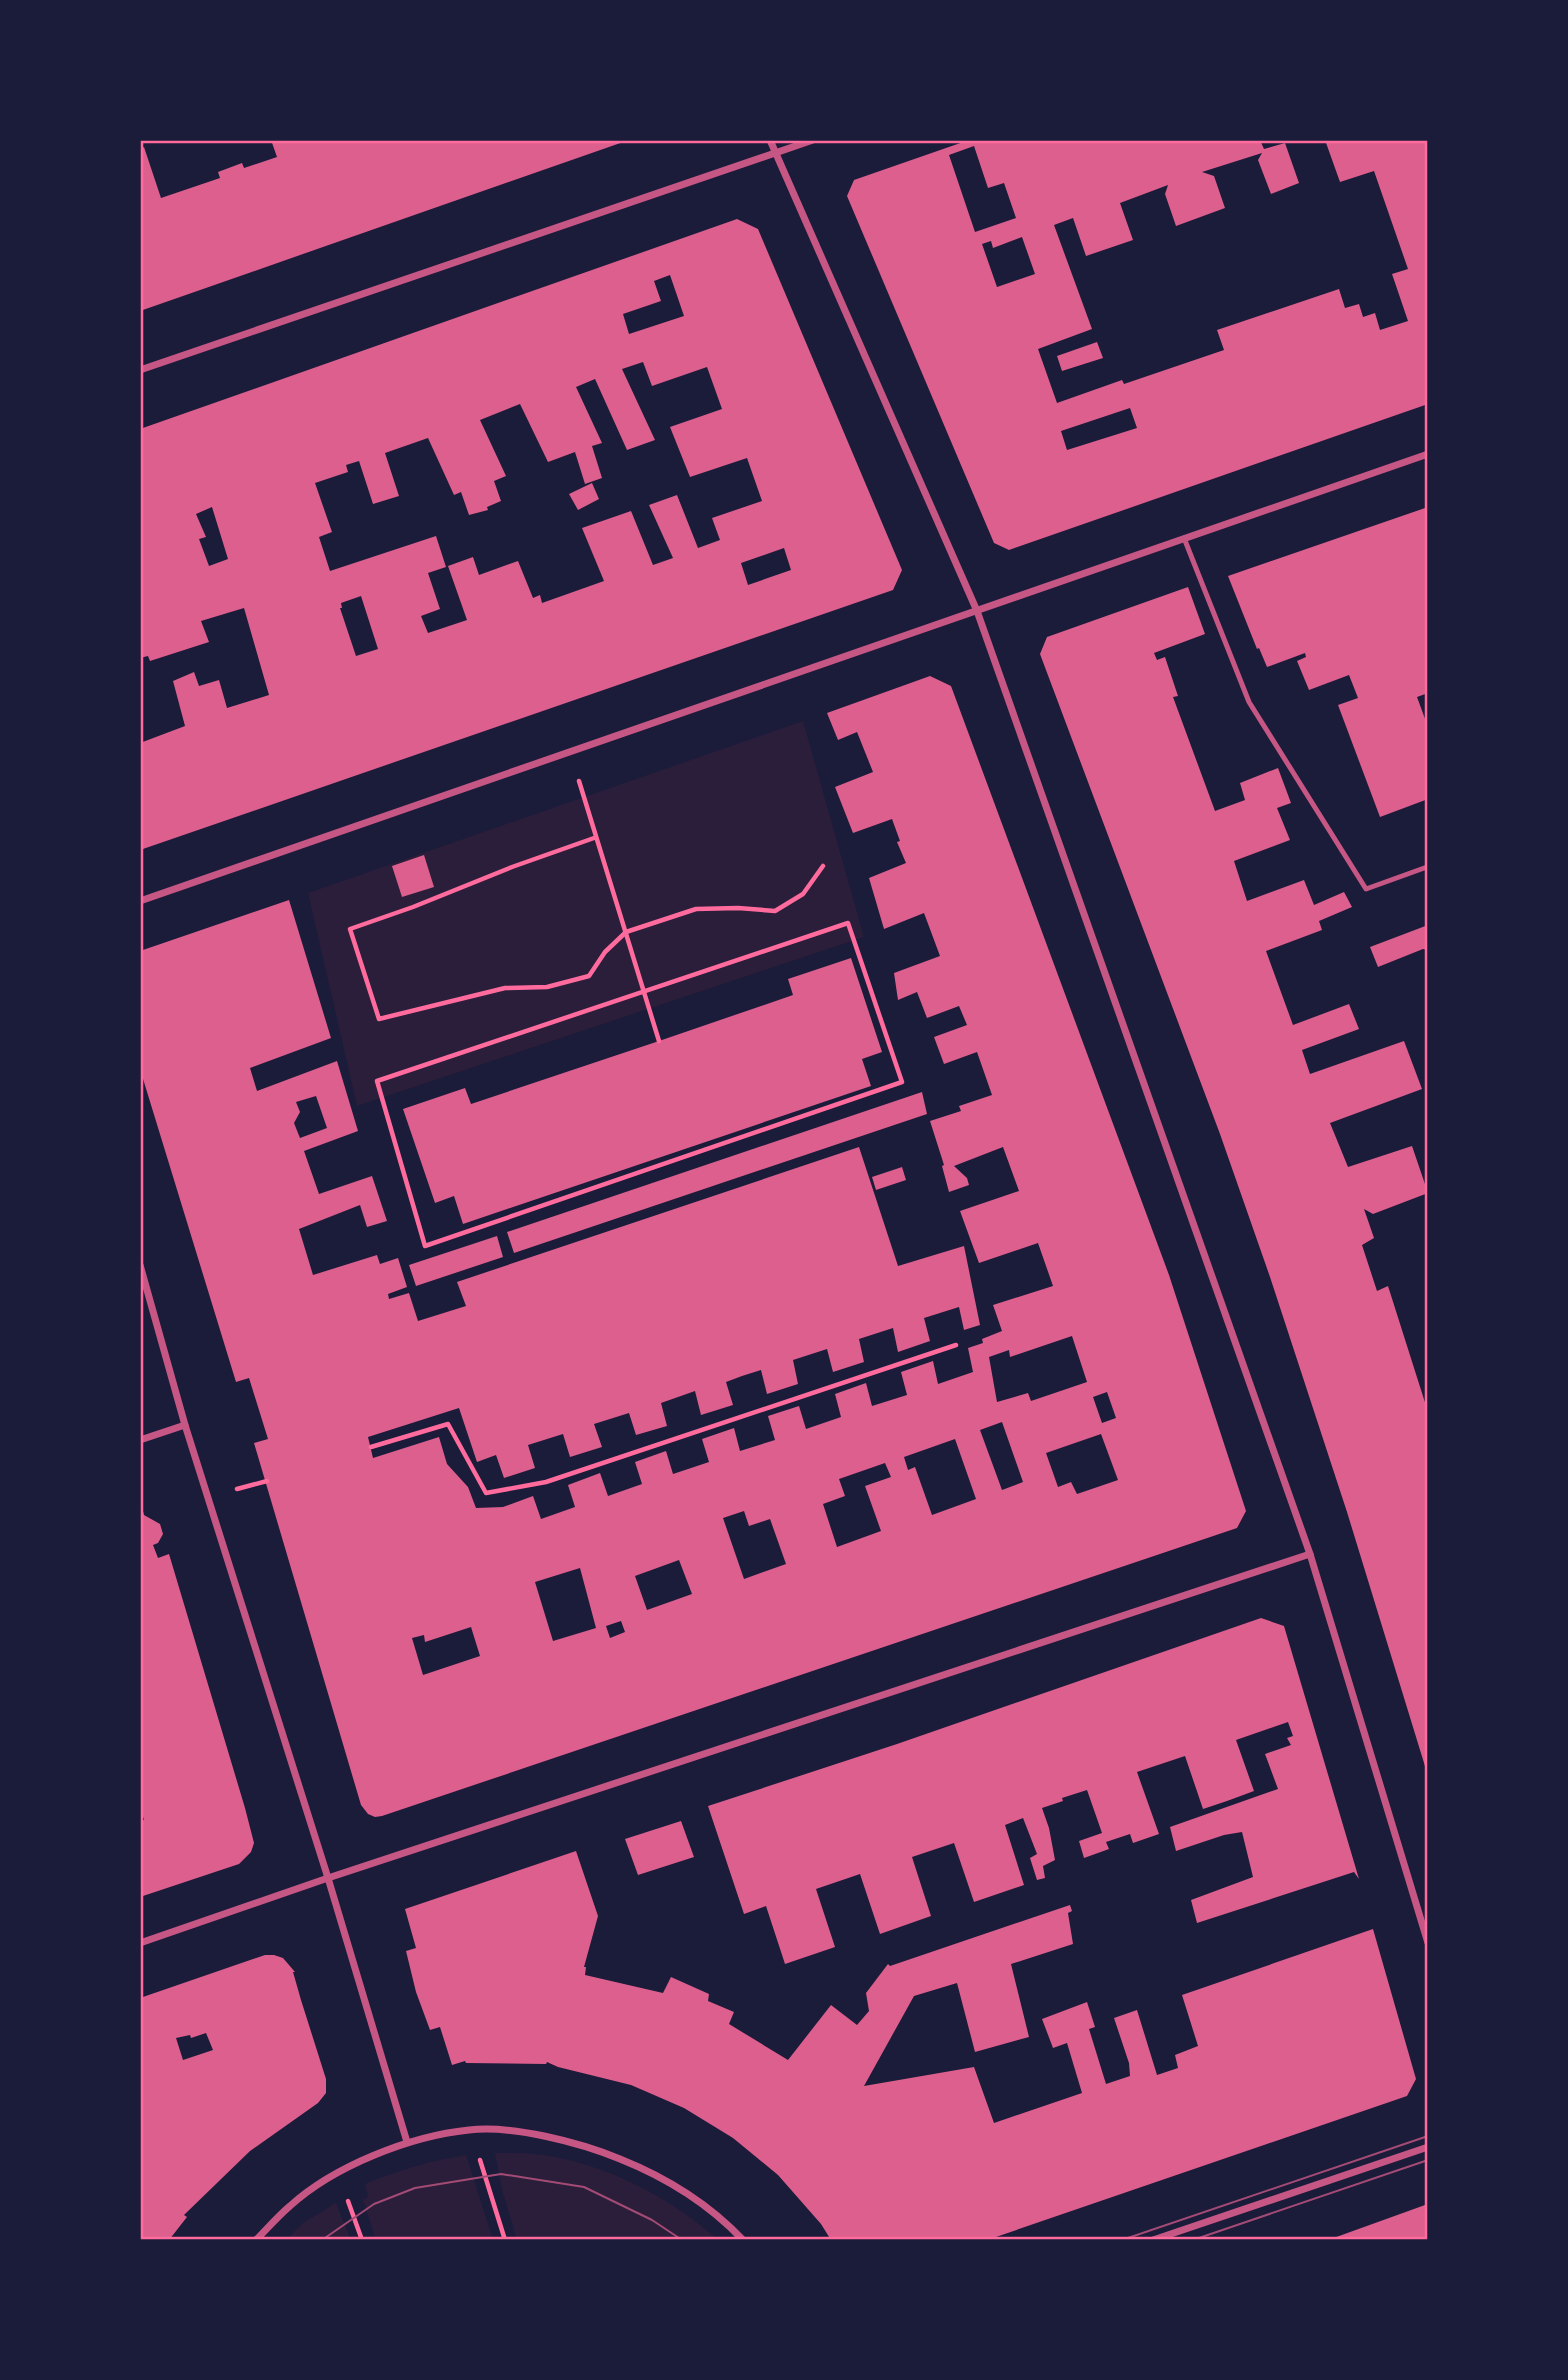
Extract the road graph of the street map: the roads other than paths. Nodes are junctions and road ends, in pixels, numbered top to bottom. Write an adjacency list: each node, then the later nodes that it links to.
1 (770, 140): 3 (street)
2 (813, 140): 3 (street)
3 (776, 153): 4 (street); 7 (street)
4 (140, 370)
5 (1428, 454): 6 (street)
6 (1184, 538): 7 (street); 8 (lane)
7 (977, 611): 9 (street); 13 (street)
8 (1427, 866)
9 (140, 901)
10 (140, 1265): 11 (street)
11 (184, 1425): 12 (street); 14 (street)
12 (140, 1440)
13 (1310, 1554): 14 (street); 16 (street)
14 (328, 1878): 15 (street); 17 (street)
15 (140, 1942)
16 (1428, 1943)
17 (407, 2142): 19 (street); 20 (street)
18 (1428, 2147): 21 (street)
19 (256, 2240)
20 (743, 2240)
21 (1153, 2240)

